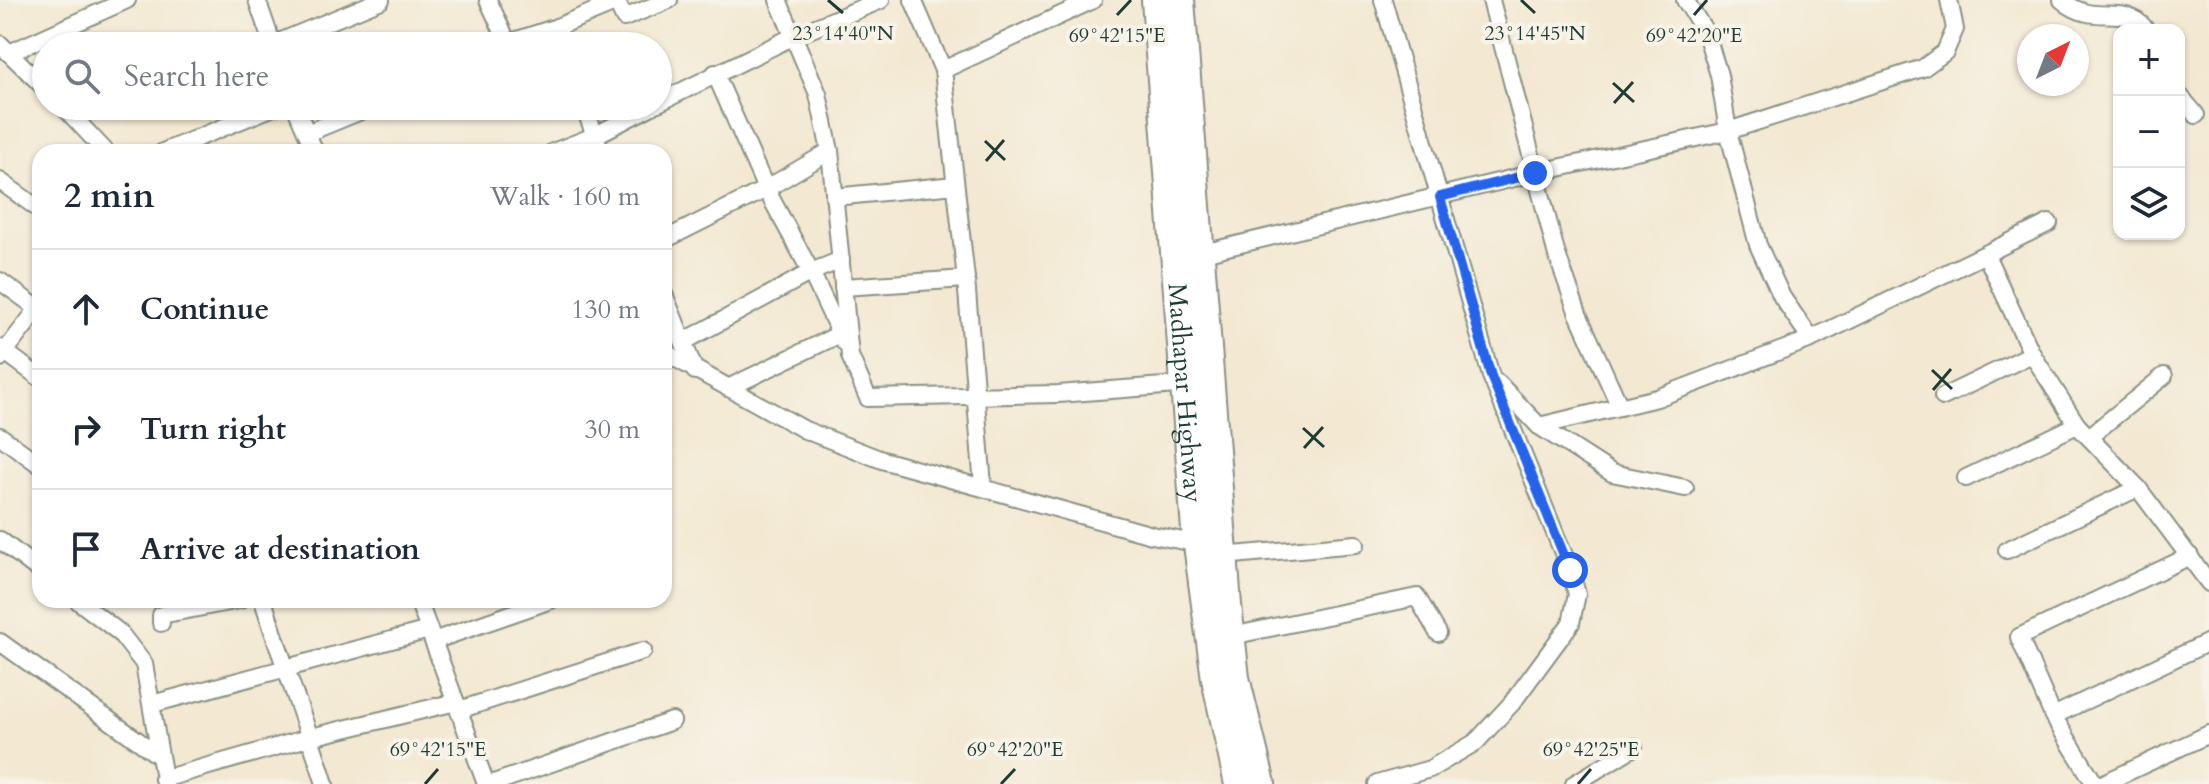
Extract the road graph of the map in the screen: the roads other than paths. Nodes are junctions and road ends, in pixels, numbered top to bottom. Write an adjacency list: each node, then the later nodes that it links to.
1 (127, 0): 20 (street)
2 (257, 0): 21 (street)
3 (381, 0): 22 (street)
4 (669, 0): 16 (street)
5 (778, 0): 26 (street)
6 (881, 0): 26 (street)
7 (913, 0): 29 (street)
8 (1093, 0): 29 (street)
9 (1156, 0): 123 (highway, Madhapar Highway)
10 (1180, 0): 124 (highway, Madhapar Highway)
11 (1383, 0): 53 (street)
12 (1491, 0): 48 (street)
13 (1685, 0): 41 (street)
14 (1949, 0): 41 (street)
15 (2062, 0): 18 (street)
16 (616, 1): 19 (street)
17 (495, 3): 23 (street)
18 (2143, 24)
19 (557, 27): 24 (street); 25 (street)
20 (47, 32)
21 (268, 32)
22 (304, 32)
23 (501, 32)
24 (541, 32)
25 (559, 32)
26 (792, 37): 30 (street); 47 (street)
27 (32, 38): 28 (street)
28 (4, 49): 31 (street)
29 (943, 70): 50 (street)
30 (715, 73): 32 (street); 51 (street)
31 (32, 76)
32 (672, 96)
33 (2180, 96): 34 (street)
34 (2196, 115)
35 (76, 120): 43 (street)
36 (242, 120): 44 (street)
37 (301, 120): 42 (street)
38 (339, 120): 42 (street)
39 (589, 120): 46 (street)
40 (632, 120): 46 (street)
41 (1728, 131): 48 (street); 68 (street)
42 (307, 133): 45 (street)
43 (99, 144)
44 (183, 144)
45 (312, 144)
46 (598, 144)
47 (830, 151): 51 (street); 52 (street)
48 (1535, 173): 53 (street); 82 (street)
49 (0, 181): 54 (street)
50 (955, 185): 52 (street); 61 (street)
51 (766, 189): 56 (street); 60 (street)
52 (834, 197): 59 (street)
53 (1440, 197): 57 (street); 76 (street)
54 (32, 204)
55 (2049, 223): 58 (street)
56 (672, 236)
57 (1211, 251)
58 (1986, 255): 68 (street); 71 (street)
59 (841, 260): 60 (street); 63 (street)
60 (811, 272): 67 (street); 69 (street)
61 (966, 279): 63 (street); 80 (street)
62 (0, 281): 64 (street)
63 (843, 287): 72 (street)
64 (32, 303)
65 (672, 312): 69 (street)
66 (32, 317): 70 (street)
67 (840, 334): 72 (street); 79 (street)
68 (1811, 339): 82 (street)
69 (685, 341): 74 (street)
70 (2, 353): 75 (street)
71 (2032, 354): 81 (street); 84 (street)
72 (850, 356): 80 (street)
73 (672, 357): 74 (street)
74 (695, 371): 79 (street)
75 (32, 373)
76 (1491, 376): 83 (street); 125 (street)
77 (2164, 376): 84 (street)
78 (1177, 385): 80 (street)
79 (728, 388): 88 (street)
80 (977, 395): 88 (street)
81 (1943, 397)
82 (1620, 407): 83 (street)
83 (1539, 426): 89 (street)
84 (2083, 431): 87 (street); 90 (street)
85 (0, 436): 86 (street)
86 (32, 459)
87 (1966, 478)
88 (983, 486): 92 (street)
89 (1685, 488)
90 (2138, 488): 94 (street); 96 (street)
91 (0, 540): 97 (street)
92 (1189, 542)
93 (1356, 544): 95 (street)
94 (2007, 550)
95 (1233, 555)
96 (2190, 556): 98 (street); 114 (street)
97 (32, 565)
98 (2209, 583)
99 (87, 608): 112 (street)
100 (198, 608): 104 (street)
101 (265, 608): 111 (street)
102 (421, 608): 107 (street)
103 (524, 608): 107 (street)
104 (161, 623)
105 (1438, 633): 106 (street)
106 (1241, 634)
107 (431, 636): 111 (street); 113 (street)
108 (0, 642): 119 (street)
109 (2209, 642): 114 (street)
110 (643, 651): 113 (street)
111 (284, 670): 112 (street); 117 (street)
112 (152, 704): 119 (street)
113 (457, 706): 117 (street); 122 (street)
114 (2053, 716): 127 (street)
115 (672, 721): 122 (street)
116 (2209, 734): 128 (street)
117 (311, 737): 120 (street); 121 (street)
118 (1634, 747): 126 (street)
119 (158, 755): 120 (street)
120 (164, 781)
121 (325, 784)
122 (489, 784)
123 (1239, 784)
124 (1261, 784)
125 (1377, 784)
126 (1574, 784)
127 (2095, 784)
128 (2102, 784)

